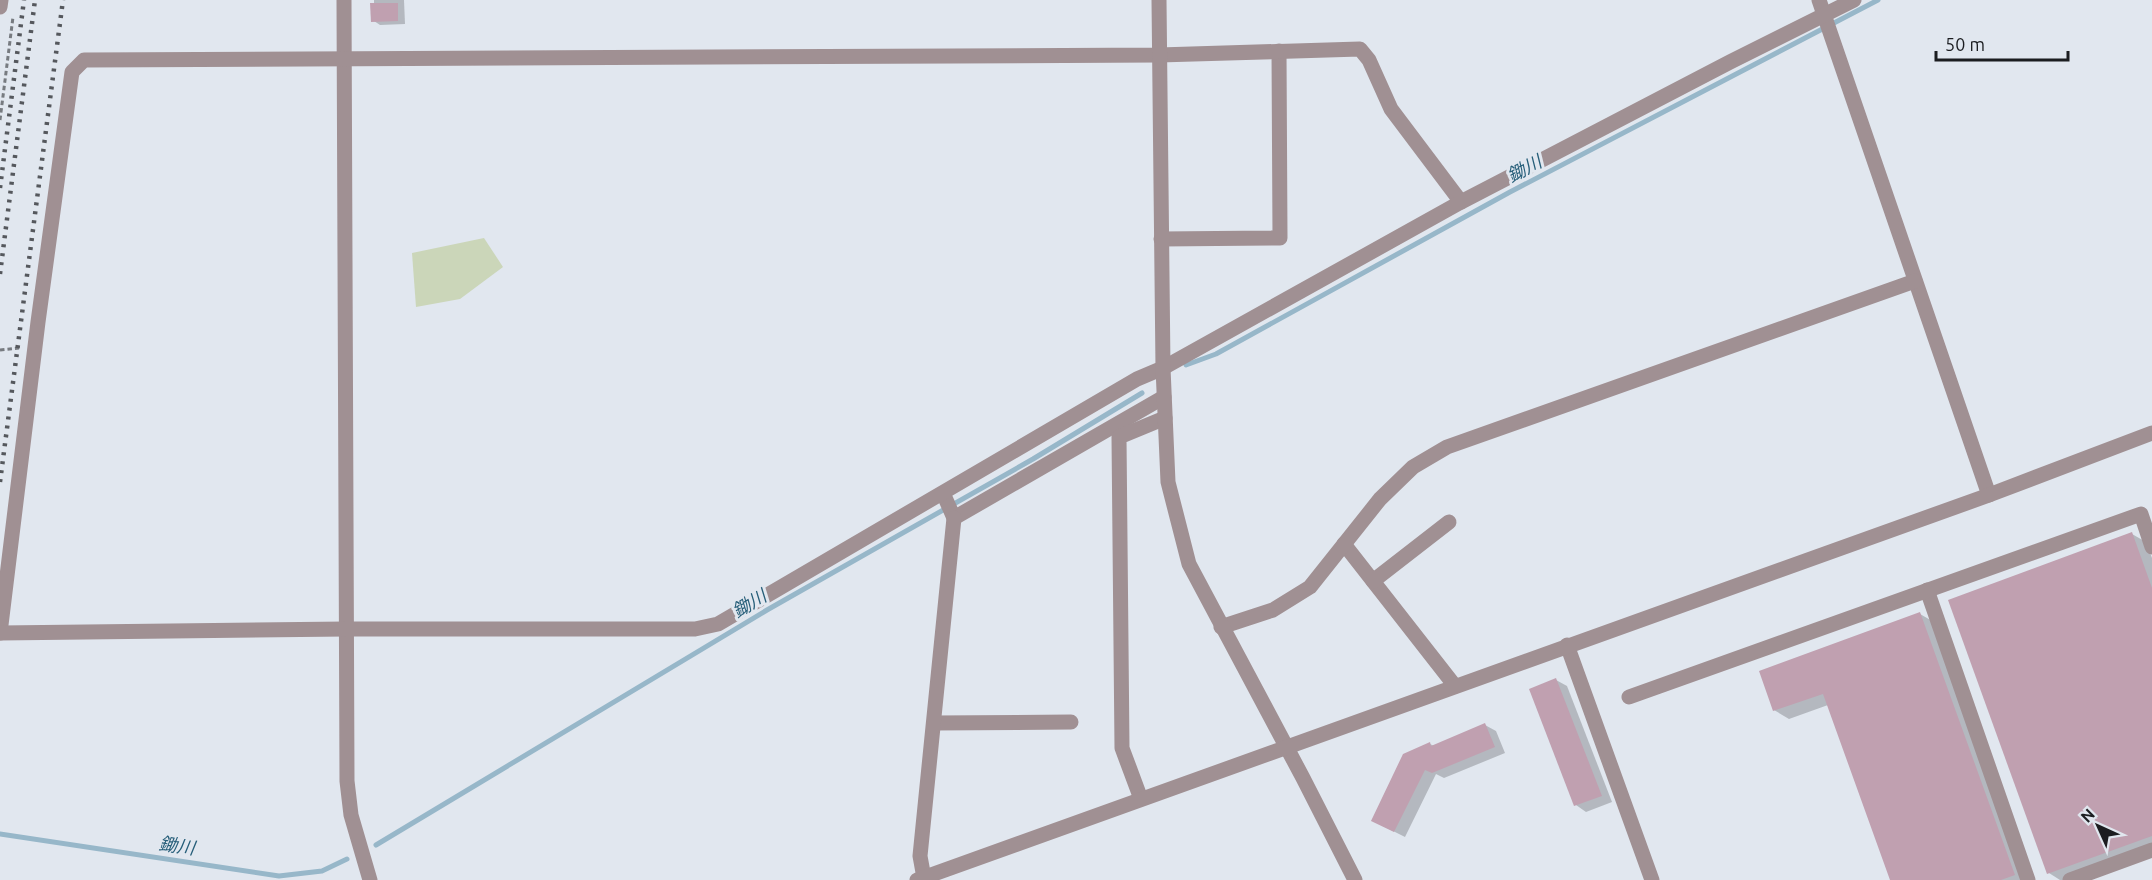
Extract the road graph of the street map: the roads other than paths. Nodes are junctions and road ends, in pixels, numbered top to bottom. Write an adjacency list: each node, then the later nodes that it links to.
1 (1, 0): 5 (street)
2 (344, 0): 9 (street)
3 (1159, 0): 8 (street)
4 (1854, 0): 6 (street)
5 (7, 9)
6 (1825, 16): 10 (street); 12 (street)
7 (1279, 51): 8 (street); 10 (street); 11 (street)
8 (1159, 55): 9 (street); 11 (street)
9 (343, 60): 26 (street); 27 (street)
10 (1461, 202): 13 (street)
11 (1161, 239): 13 (street)
12 (1915, 281): 17 (street); 21 (street)
13 (1163, 368): 14 (street); 18 (street)
14 (1164, 397): 15 (street); 19 (street)
15 (1165, 418): 25 (street); 34 (street)
16 (2152, 433): 17 (street)
17 (1989, 495): 28 (street)
18 (944, 496): 19 (street); 26 (street)
19 (953, 515): 32 (street)
20 (1449, 522): 23 (street)
21 (1344, 543): 23 (street); 25 (street)
22 (2152, 547): 24 (street)
23 (1373, 581): 29 (street)
24 (1927, 590): 30 (street); 40 (street)
25 (1221, 627): 33 (street)
26 (346, 629): 27 (street); 37 (street)
27 (0, 633)
28 (1568, 645): 29 (street); 39 (street)
29 (1455, 686): 33 (street)
30 (1629, 697)
31 (1071, 722): 32 (street)
32 (934, 723): 36 (street)
33 (1287, 747): 34 (street); 38 (street)
34 (1141, 799): 36 (street)
35 (2152, 850): 41 (street)
36 (920, 879)
37 (370, 880)
38 (1355, 880)
39 (1652, 880)
40 (2028, 880)
41 (2070, 880)

